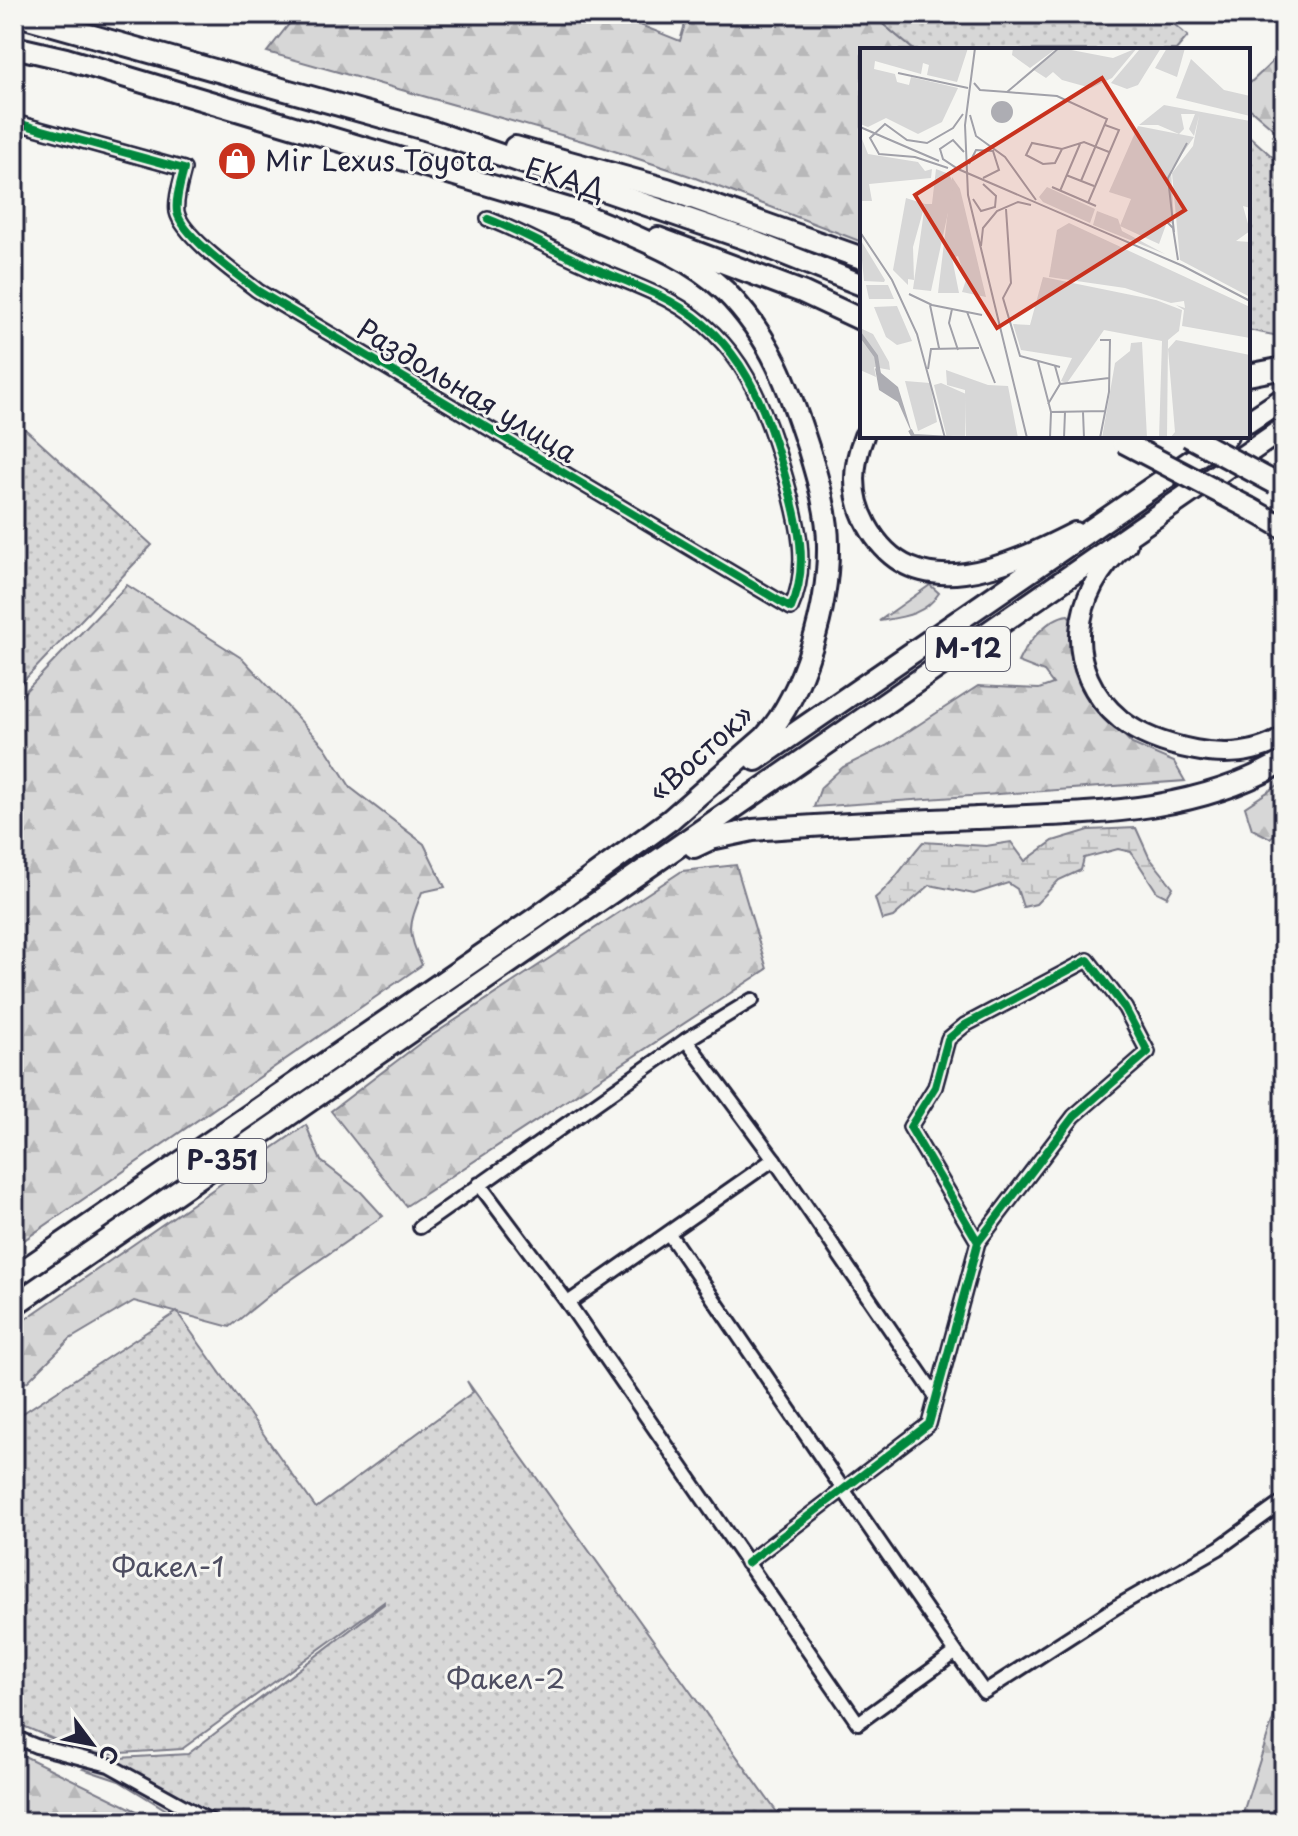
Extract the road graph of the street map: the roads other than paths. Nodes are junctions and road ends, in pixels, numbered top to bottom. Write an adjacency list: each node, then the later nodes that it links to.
1 (14, 14): 4 (highway, ЕКАД)
2 (14, 47): 5 (highway, ЕКАД)
3 (14, 122): 6 (street, Раздольная улица)
4 (425, 129): 7 (highway); 8 (highway, ЕКАД)
5 (576, 211): 9 (highway, ЕКАД); 25 (highway, «Восток»)
6 (488, 219)
7 (860, 257)
8 (860, 284)
9 (860, 319)
10 (1284, 368): 11 (highway)
11 (1250, 375)
12 (1284, 398): 13 (highway)
13 (1250, 421)
14 (1284, 428): 21 (highway, «Восток» / М-12)
15 (863, 438): 20 (main road)
16 (1192, 438): 19 (highway, bridge)
17 (1224, 438): 20 (highway)
18 (1116, 439): 22 (highway, bridge)
19 (1279, 486)
20 (1140, 494): 25 (highway)
21 (1170, 509): 23 (main road); 26 (highway, «Восток» / М-12)
22 (1279, 526)
23 (1284, 737)
24 (1284, 761): 26 (highway)
25 (670, 820): 35 (highway, «Восток» / Р-351)
26 (650, 868): 28 (highway, «Восток» / М-12)
27 (752, 1000): 29 (street)
28 (431, 1018): 37 (highway, Р-351)
29 (686, 1040): 30 (street); 31 (street)
30 (774, 1159): 33 (street); 38 (street)
31 (479, 1184): 32 (street); 36 (street)
32 (420, 1227)
33 (669, 1234): 36 (street); 39 (street)
34 (978, 1242): 34 (street); 38 (street)
35 (14, 1277)
36 (568, 1303): 41 (street)
37 (14, 1305)
38 (935, 1395): 39 (street)
39 (845, 1488): 41 (street); 42 (street)
40 (1284, 1501): 42 (street)
41 (747, 1563): 42 (street)
42 (955, 1653)
43 (14, 1737): 44 (street)
44 (212, 1822)

